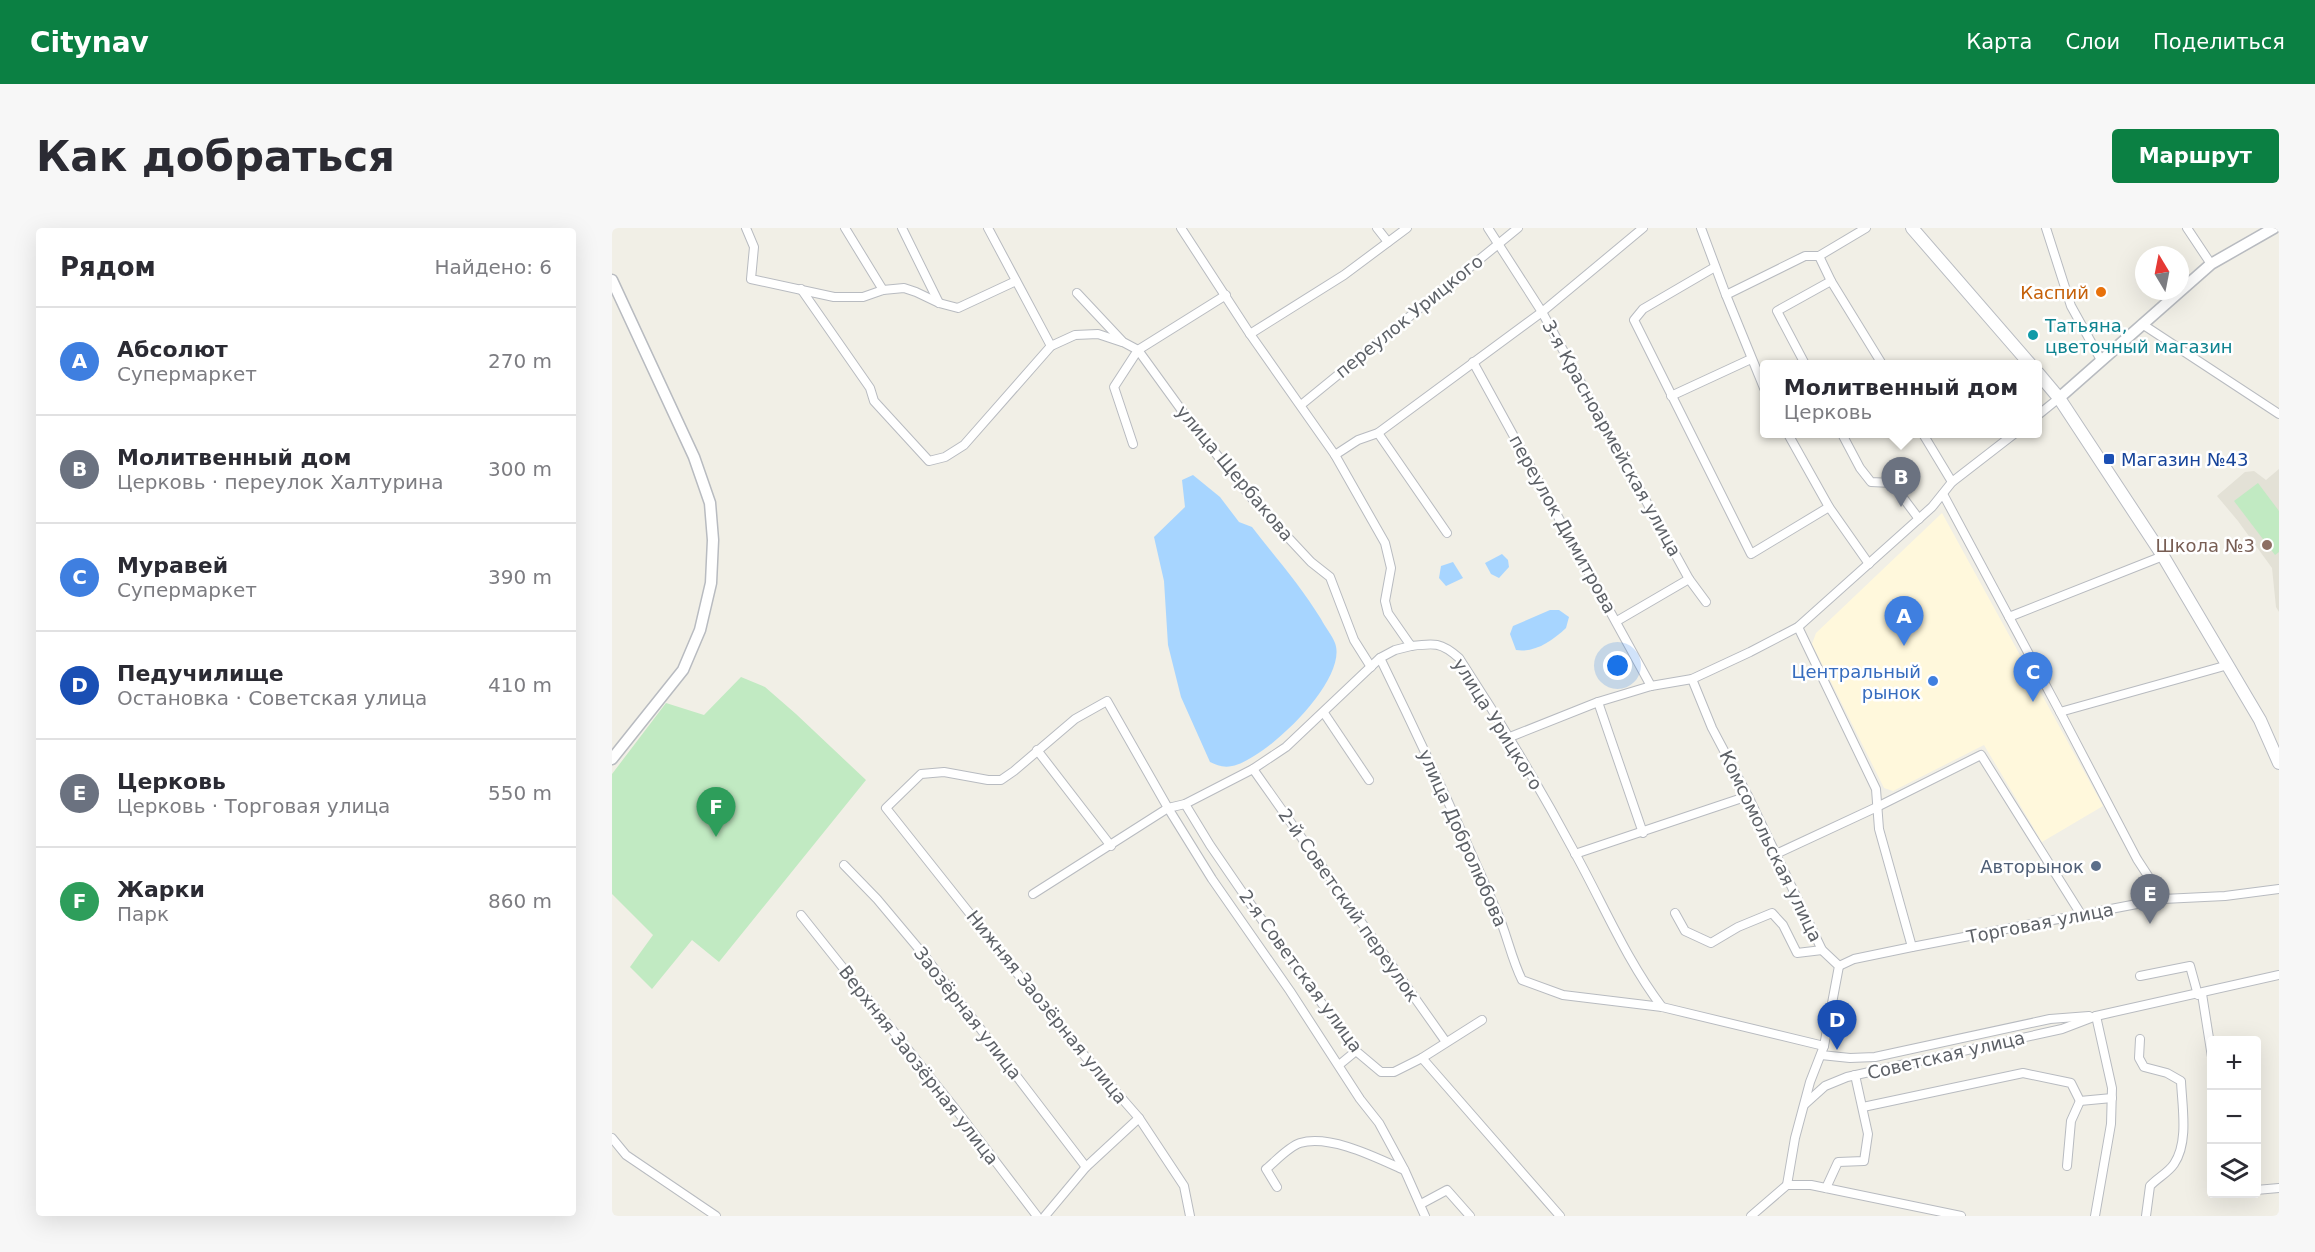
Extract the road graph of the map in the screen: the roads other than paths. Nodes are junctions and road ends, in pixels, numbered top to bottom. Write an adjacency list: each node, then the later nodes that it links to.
1 (746, 228): 25 (street)
2 (845, 228): 26 (street)
3 (902, 228): 30 (street)
4 (988, 228): 24 (street)
5 (1181, 228): 28 (street)
6 (1377, 228): 17 (street)
7 (1407, 228): 17 (street)
8 (1488, 228): 18 (street, 3-я Красноармейская улица)
9 (1518, 228): 18 (street, переулок Урицкого)
10 (1643, 228): 31 (street)
11 (1701, 228): 21 (street)
12 (1866, 228): 19 (street)
13 (1912, 228): 40 (main road)
14 (2046, 228): 41 (street)
15 (2187, 228): 20 (street)
16 (2274, 228): 20 (street)
17 (1388, 242): 33 (street)
18 (1499, 243): 31 (street, 3-я Красноармейская улица); 47 (street, переулок Урицкого)
19 (1819, 256): 23 (street); 29 (street)
20 (2211, 264): 32 (street)
21 (1715, 267): 29 (street); 45 (street)
22 (612, 280): 80 (street)
23 (1831, 281): 38 (street); 39 (street)
24 (1016, 282): 30 (street); 35 (street)
25 (801, 289): 26 (street); 35 (street)
26 (883, 290): 30 (street)
27 (1077, 293): 34 (street, улица Щербакова)
28 (1226, 295): 33 (street); 36 (street)
29 (1726, 295): 37 (street)
30 (939, 303)
31 (1542, 312): 42 (street); 64 (street, 3-я Красноармейская улица)
32 (2142, 324): 41 (street); 49 (street)
33 (1250, 334): 47 (street)
34 (1123, 342): 35 (street); 36 (street, улица Щербакова)
35 (1051, 346)
36 (1138, 351): 55 (street); 72 (street, улица Щербакова)
37 (1751, 358): 43 (street); 45 (street)
38 (1803, 360)
39 (1880, 360)
40 (2027, 360)
41 (2102, 360): 46 (street)
42 (1473, 362): 50 (street); 67 (street, переулок Димитрова)
43 (1760, 379)
44 (2042, 379): 46 (main road)
45 (1671, 396): 59 (street)
46 (2059, 398): 48 (street); 62 (main road)
47 (1301, 405): 56 (street)
48 (2042, 411)
49 (2279, 414)
50 (1378, 433): 56 (street); 61 (street)
51 (1790, 438): 59 (street)
52 (1844, 438): 60 (street)
53 (1925, 438): 57 (street)
54 (2009, 438): 57 (street)
55 (1133, 444)
56 (1335, 455): 69 (street)
57 (1952, 482): 58 (street)
58 (1943, 494): 60 (street); 66 (street)
59 (1829, 507): 63 (street)
60 (1919, 519): 63 (street)
61 (1447, 533)
62 (2163, 556): 66 (street); 71 (main road)
63 (1869, 564): 68 (street)
64 (1689, 579): 65 (street, 3-я Красноармейская улица); 67 (street)
65 (1706, 602)
66 (2009, 617): 77 (street)
67 (1617, 621): 74 (street, переулок Димитрова)
68 (1798, 627): 73 (street); 86 (street)
69 (1411, 646): 70 (street); 78 (street, улица Урицкого)
70 (1380, 658): 72 (street); 105 (street, улица Добролюбова)
71 (2228, 665): 77 (street); 81 (main road)
72 (1371, 667): 76 (street)
73 (1692, 679): 74 (street); 84 (street, Комсомольская улица)
74 (1651, 687): 75 (street)
75 (1598, 702): 78 (street); 88 (street)
76 (1324, 712): 82 (street); 83 (street)
77 (2060, 712): 95 (street)
78 (1510, 737): 90 (street, улица Урицкого)
79 (1037, 750): 87 (street); 89 (street); 121 (street, Нижняя Заозёрная улица)
80 (612, 759)
81 (2279, 763)
82 (1253, 769): 85 (street); 110 (street, 2-й Советский переулок)
83 (1369, 780)
84 (1748, 796): 88 (street); 91 (street, Комсомольская улица)
85 (1185, 804): 87 (street); 112 (street, 2-я Советская улица)
86 (1877, 807): 91 (street); 98 (street); 99 (street)
87 (1168, 808): 89 (street); 115 (street)
88 (1643, 833): 90 (street)
89 (1111, 846): 94 (street)
90 (1575, 854): 105 (street, улица Урицкого)
91 (1776, 854): 100 (street, Комсомольская улица)
92 (843, 865): 123 (street, Заозёрная улица)
93 (2279, 890): 95 (street, Торговая улица)
94 (1033, 894)
95 (2163, 899): 98 (street, Торговая улица)
96 (1676, 913): 100 (street)
97 (801, 915): 133 (street, Верхняя Заозёрная улица)
98 (2082, 916): 99 (street, Торговая улица)
99 (1912, 947): 101 (street, Торговая улица)
100 (1822, 950): 101 (street, Комсомольская улица)
101 (1839, 966): 111 (street)
102 (2279, 975): 104 (street, Советская улица)
103 (2140, 976): 104 (street)
104 (2200, 994): 106 (street, Советская улица); 108 (street)
105 (1662, 1007): 111 (street)
106 (2096, 1016): 113 (street, Советская улица); 116 (street, Советская улица); 117 (street)
107 (1482, 1020): 110 (street)
108 (2207, 1036)
109 (2140, 1039): 142 (street)
110 (1446, 1042): 114 (street)
111 (1824, 1046): 113 (street)
112 (1356, 1051): 114 (street, 2-я Советская улица); 115 (street)
113 (1821, 1055): 119 (street)
114 (1422, 1058): 138 (street)
115 (1339, 1065): 125 (street)
116 (1855, 1075): 119 (street, Советская улица); 120 (street)
117 (2112, 1098): 118 (street); 141 (street)
118 (2080, 1101): 120 (street); 124 (street)
119 (1804, 1105): 126 (street)
120 (1863, 1107): 128 (street)
121 (1139, 1118): 123 (street); 135 (street, Нижняя Заозёрная улица)
122 (612, 1138): 132 (street)
123 (1086, 1167): 134 (street)
124 (2067, 1167)
125 (1405, 1171): 127 (street); 131 (street)
126 (1787, 1185): 128 (street); 139 (street)
127 (1277, 1187)
128 (1826, 1188): 140 (street)
129 (2279, 1188): 130 (street)
130 (2261, 1190)
131 (1420, 1204): 136 (street); 137 (street)
132 (716, 1216)
133 (1037, 1216)
134 (1047, 1216)
135 (1191, 1216)
136 (1425, 1216)
137 (1470, 1216)
138 (1560, 1216)
139 (1751, 1216)
140 (1961, 1216)
141 (2096, 1216)
142 (2146, 1216)

